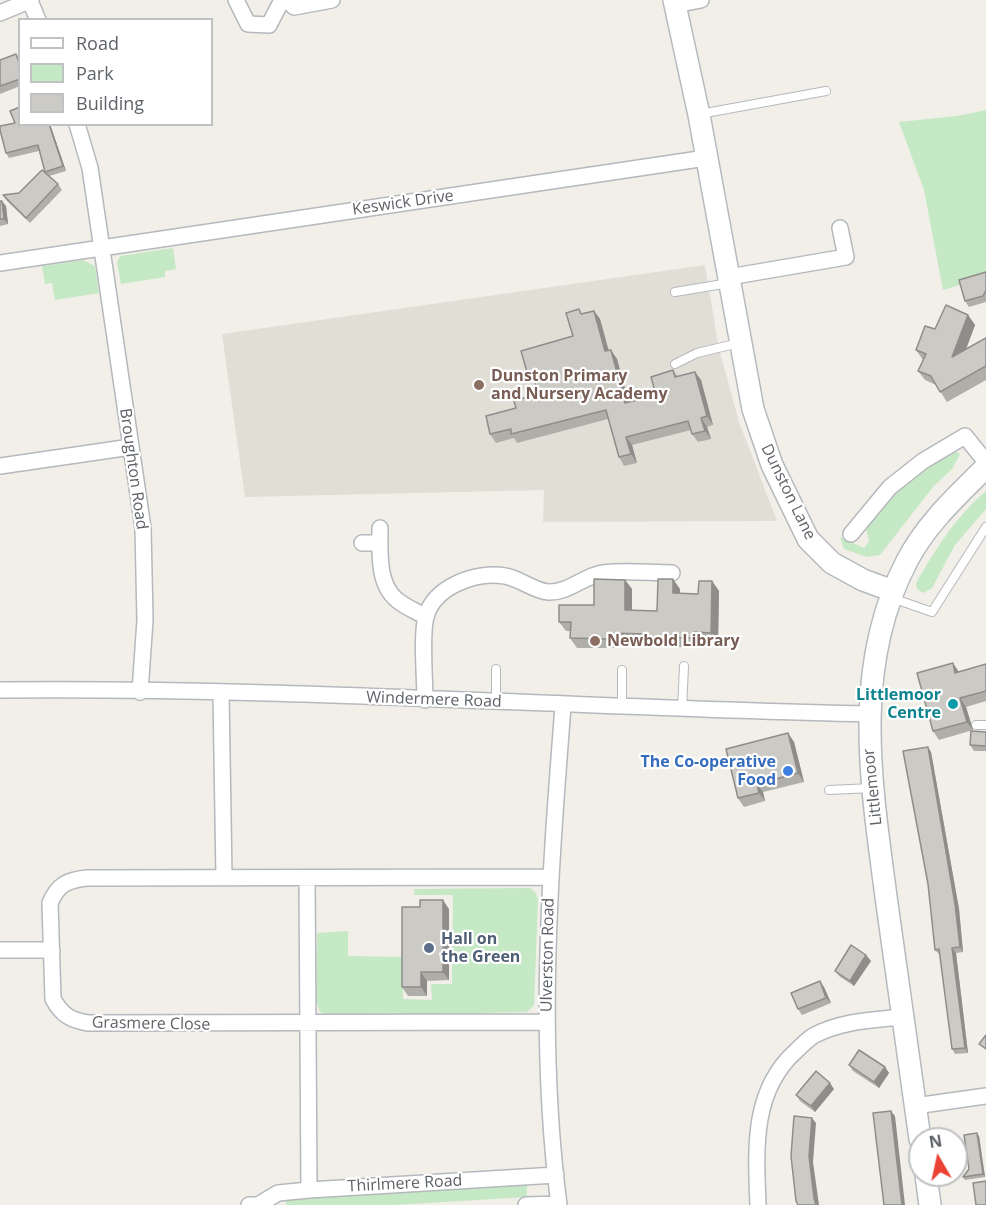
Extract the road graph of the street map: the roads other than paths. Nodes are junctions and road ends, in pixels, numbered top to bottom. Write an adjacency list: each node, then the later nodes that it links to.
1 (236, 0): 2 (street)
2 (282, 0)
3 (287, 0): 4 (street)
4 (332, 0)
5 (701, 0): 7 (street)
6 (31, 1): 8 (street); 9 (street)
7 (674, 3): 11 (main road, Dunston Lane)
8 (0, 13)
9 (37, 18)
10 (826, 91): 11 (lane)
11 (699, 115): 13 (main road, Dunston Lane)
12 (78, 126): 15 (street)
13 (706, 158): 15 (street, Keswick Drive); 17 (main road, Dunston Lane)
14 (840, 228): 17 (street)
15 (100, 248): 16 (street, Keswick Drive); 21 (street, Broughton Road)
16 (0, 263)
17 (730, 280): 18 (lane); 19 (main road, Dunston Lane)
18 (675, 292)
19 (742, 342): 20 (lane); 29 (main road, Dunston Lane)
20 (675, 364)
21 (131, 447): 23 (street); 35 (street, Broughton Road)
22 (986, 462): 26 (street)
23 (0, 466)
24 (986, 467): 29 (main road, Littlemoor)
25 (986, 527): 29 (lane)
26 (851, 534)
27 (362, 543): 30 (street)
28 (672, 573): 30 (street)
29 (892, 595): 42 (main road, Littlemoor)
30 (426, 617): 37 (street)
31 (684, 666): 41 (lane)
32 (496, 669): 38 (lane)
33 (622, 670): 40 (lane)
34 (0, 690): 35 (street, Windermere Road)
35 (140, 692): 36 (street, Windermere Road)
36 (221, 693): 37 (street, Windermere Road); 47 (street)
37 (425, 700): 38 (street, Windermere Road)
38 (496, 703): 39 (street, Windermere Road)
39 (563, 706): 40 (street, Windermere Road); 48 (street, Ulverston Road)
40 (622, 708): 41 (street, Windermere Road)
41 (682, 710): 42 (street, Windermere Road)
42 (869, 714): 45 (main road, Littlemoor)
43 (976, 725): 44 (lane)
44 (986, 725)
45 (872, 788): 46 (lane); 52 (main road, Littlemoor)
46 (829, 790)
47 (224, 877): 49 (street, Grasmere Close); 51 (street, Grasmere Close)
48 (550, 877): 49 (street, Grasmere Close); 54 (street, Ulverston Road)
49 (307, 878): 53 (street)
50 (0, 950): 51 (street)
51 (52, 950): 53 (street, Grasmere Close)
52 (902, 1017): 56 (main road, Littlemoor); 65 (street)
53 (309, 1022): 54 (street, Grasmere Close); 60 (street)
54 (546, 1022): 58 (street, Ulverston Road)
55 (986, 1096): 56 (street)
56 (915, 1106): 57 (main road, Littlemoor)
57 (918, 1127)
58 (556, 1175): 60 (street, Thirlmere Road); 61 (street, Ulverston Road)
59 (928, 1187): 66 (main road)
60 (309, 1190): 63 (street, Thirlmere Road)
61 (559, 1204): 64 (street)
62 (249, 1205): 63 (street, Thirlmere Road)
63 (258, 1205)
64 (526, 1205)
65 (758, 1205)
66 (930, 1205)

